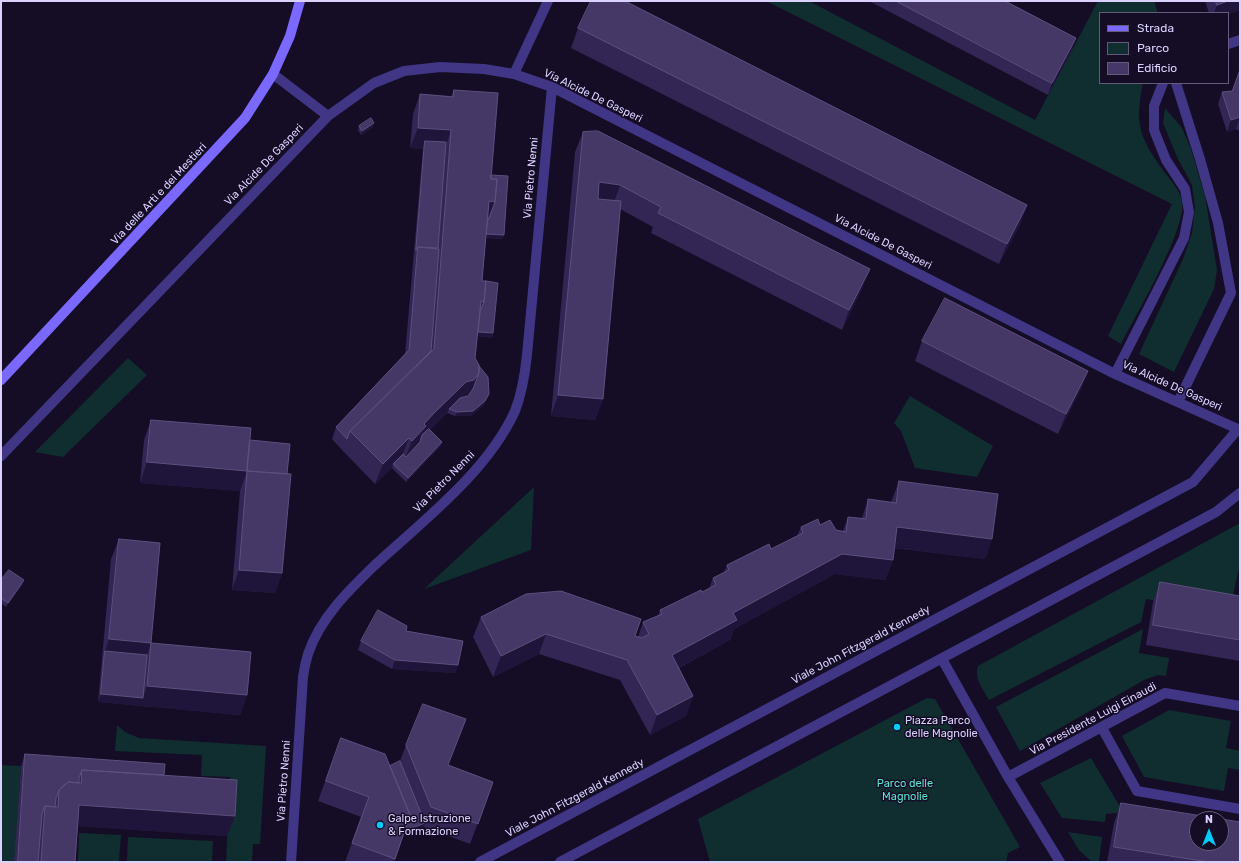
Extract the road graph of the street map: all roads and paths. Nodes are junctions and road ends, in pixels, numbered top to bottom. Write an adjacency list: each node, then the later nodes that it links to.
1 (300, 1): 5 (street, Via delle Arti e dei Mestieri)
2 (548, 1): 6 (street)
3 (1240, 40): 4 (street)
4 (1229, 44)
5 (273, 74): 10 (street); 12 (street, Via delle Arti e dei Mestieri)
6 (514, 74): 9 (street, Via Alcide De Gasperi); 10 (street, Via Alcide De Gasperi)
7 (1163, 84): 11 (street)
8 (1176, 84): 13 (street)
9 (552, 87): 11 (street, Via Alcide De Gasperi); 22 (street, Via Pietro Nenni)
10 (328, 116): 15 (street, Via Alcide De Gasperi)
11 (1115, 374): 13 (street, Via Alcide De Gasperi)
12 (1, 380)
13 (1178, 402): 14 (street, Via Alcide De Gasperi)
14 (1239, 430): 23 (street, Viale John Fitzgerald Kennedy)
15 (1, 456)
16 (1240, 493): 17 (street)
17 (942, 659): 20 (street); 24 (street)
18 (1240, 706): 19 (street, Via Presidente Luigi Einaudi)
19 (1102, 728): 20 (street, Via Presidente Luigi Einaudi); 21 (street)
20 (1008, 778): 25 (street)
21 (1240, 808)
22 (291, 862)
23 (480, 862)
24 (560, 862)
25 (1060, 862)

